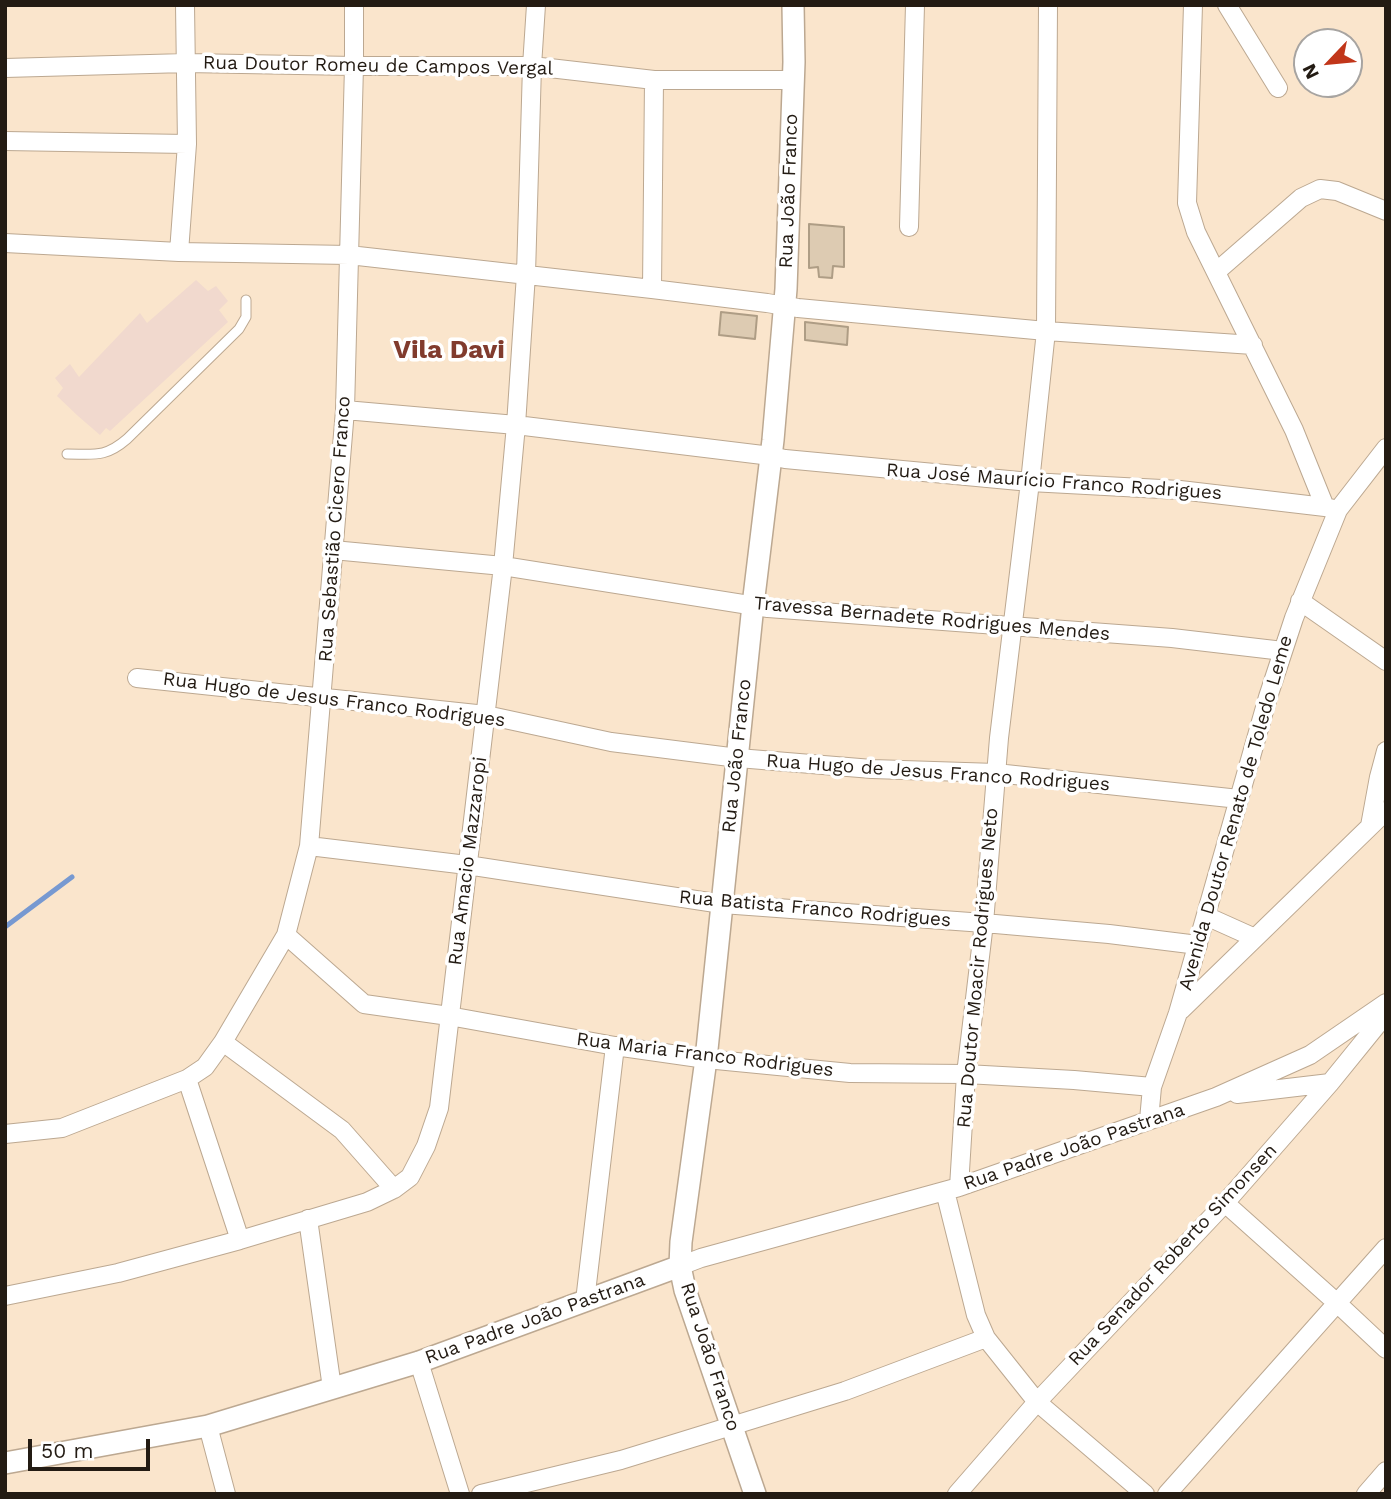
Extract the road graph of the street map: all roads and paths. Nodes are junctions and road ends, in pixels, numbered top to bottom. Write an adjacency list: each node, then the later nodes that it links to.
1 (185, 5): 9 (street)
2 (354, 5): 10 (street, Rua Sebastião Cicero Franco)
3 (536, 5): 11 (street, Rua Amacio Mazzaropi)
4 (793, 5): 14 (street, Rua João Franco)
5 (915, 5): 19 (street)
6 (1048, 5): 28 (street, Rua Doutor Moacir Rodrigues Neto)
7 (1193, 5): 23 (street)
8 (1227, 5): 15 (street)
9 (186, 63): 10 (street, Rua Doutor Romeu de Campos Vergal); 12 (street, Rua Doutor Romeu de Campos Vergal); 17 (street)
10 (354, 66): 11 (street, Rua Doutor Romeu de Campos Vergal); 22 (street, Rua Sebastião Cicero Franco)
11 (532, 66): 13 (street, Rua Doutor Romeu de Campos Vergal); 24 (street, Rua Amacio Mazzaropi)
12 (5, 68)
13 (654, 80): 14 (street, Rua Doutor Romeu de Campos Vergal); 25 (street)
14 (793, 80): 27 (street, Rua João Franco)
15 (1278, 88)
16 (5, 141): 17 (street)
17 (187, 144): 21 (street)
18 (1386, 211): 23 (street)
19 (909, 227)
20 (5, 243): 21 (street)
21 (179, 252): 22 (street)
22 (349, 256): 24 (street); 30 (street, Rua Sebastião Cicero Franco)
23 (1216, 272): 29 (street)
24 (526, 274): 25 (street); 31 (street, Rua Amacio Mazzaropi)
25 (652, 289): 27 (street)
26 (246, 300): 33 (lane)
27 (785, 306): 28 (street); 34 (street, Rua João Franco)
28 (1046, 331): 29 (street); 35 (street, Rua Doutor Moacir Rodrigues Neto)
29 (1253, 345): 36 (street)
30 (345, 410): 31 (street, Rua José Maurício Franco Rodrigues); 37 (street, Rua Sebastião Cicero Franco)
31 (516, 425): 34 (street, Rua José Maurício Franco Rodrigues); 38 (street, Rua Amacio Mazzaropi)
32 (1386, 448): 36 (street, Avenida Doutor Renato de Toledo Leme)
33 (67, 454)
34 (771, 456): 35 (street, Rua José Maurício Franco Rodrigues); 40 (street, Rua João Franco)
35 (1030, 482): 36 (street, Rua José Maurício Franco Rodrigues); 41 (street, Rua Doutor Moacir Rodrigues Neto)
36 (1331, 509): 39 (street, Avenida Doutor Renato de Toledo Leme)
37 (333, 550): 38 (street, Travessa Bernadete Rodrigues Mendes); 45 (street, Rua Sebastião Cicero Franco)
38 (503, 566): 40 (street, Travessa Bernadete Rodrigues Mendes); 46 (street, Rua Amacio Mazzaropi)
39 (1300, 601): 42 (street, Avenida Doutor Renato de Toledo Leme); 43 (street)
40 (752, 605): 41 (street, Travessa Bernadete Rodrigues Mendes); 48 (street, Rua João Franco)
41 (1012, 625): 42 (street, Travessa Bernadete Rodrigues Mendes); 49 (street, Rua Doutor Moacir Rodrigues Neto)
42 (1283, 651): 50 (street, Avenida Doutor Renato de Toledo Leme)
43 (1386, 661)
44 (138, 678): 45 (street, Rua Hugo de Jesus Franco Rodrigues)
45 (322, 697): 46 (street, Rua Hugo de Jesus Franco Rodrigues); 53 (street, Rua Sebastião Cicero Franco)
46 (486, 715): 48 (street, Rua Hugo de Jesus Franco Rodrigues); 54 (street, Rua Amacio Mazzaropi)
47 (1386, 751): 52 (street)
48 (738, 758): 49 (street, Rua Hugo de Jesus Franco Rodrigues); 55 (street, Rua João Franco)
49 (996, 773): 50 (street, Rua Hugo de Jesus Franco Rodrigues); 57 (street, Rua Doutor Moacir Rodrigues Neto)
50 (1240, 799): 56 (street, Avenida Doutor Renato de Toledo Leme)
51 (1386, 811): 52 (street)
52 (1370, 826): 59 (street)
53 (309, 846): 54 (street, Rua Batista Franco Rodrigues); 58 (street, Rua Sebastião Cicero Franco)
54 (467, 865): 55 (street, Rua Batista Franco Rodrigues); 64 (street, Rua Amacio Mazzaropi)
55 (722, 904): 57 (street, Rua Batista Franco Rodrigues); 68 (street, Rua João Franco)
56 (1206, 916): 59 (street); 60 (street, Avenida Doutor Renato de Toledo Leme)
57 (984, 923): 60 (street, Rua Batista Franco Rodrigues); 69 (street, Rua Doutor Moacir Rodrigues Neto)
58 (286, 935): 64 (street, Rua Maria Franco Rodrigues); 65 (street, Rua Sebastião Cicero Franco)
59 (1255, 938): 62 (street)
60 (1198, 945): 62 (street, Avenida Doutor Renato de Toledo Leme)
61 (1386, 1003): 67 (street, Rua Padre João Pastrana)
62 (1178, 1013): 72 (street, Avenida Doutor Renato de Toledo Leme)
63 (1386, 1014): 71 (street, Rua Senador Roberto Simonsen)
64 (449, 1016): 66 (street, Rua Maria Franco Rodrigues); 76 (street, Rua Amacio Mazzaropi)
65 (223, 1042): 70 (street, Rua Sebastião Cicero Franco); 76 (street)
66 (615, 1046): 68 (street, Rua Maria Franco Rodrigues); 84 (street)
67 (1310, 1055): 71 (street); 73 (street, Rua Padre João Pastrana)
68 (706, 1059): 69 (street, Rua Maria Franco Rodrigues); 82 (street, Rua João Franco)
69 (966, 1074): 72 (street, Rua Maria Franco Rodrigues); 77 (street, Rua Doutor Moacir Rodrigues Neto)
70 (187, 1079): 75 (street, Rua Sebastião Cicero Franco); 80 (street)
71 (1330, 1083): 73 (street, Rua Padre João Pastrana); 78 (street, Rua Senador Roberto Simonsen)
72 (1152, 1087): 74 (street, Avenida Doutor Renato de Toledo Leme)
73 (1216, 1097): 74 (street, Rua Padre João Pastrana)
74 (1149, 1121): 77 (street, Rua Padre João Pastrana)
75 (5, 1134)
76 (394, 1189): 79 (street, Rua Amacio Mazzaropi)
77 (952, 1189): 82 (street, Rua Padre João Pastrana); 86 (street, Rua Doutor Moacir Rodrigues Neto)
78 (1225, 1203): 85 (street); 90 (street, Rua Senador Roberto Simonsen)
79 (308, 1219): 80 (street, Rua Amacio Mazzaropi); 89 (street)
80 (240, 1240): 83 (street, Rua Amacio Mazzaropi)
81 (1386, 1248): 85 (street)
82 (681, 1266): 84 (street, Rua Padre João Pastrana); 92 (street, Rua João Franco)
83 (5, 1296)
84 (585, 1301): 88 (street, Rua Padre João Pastrana)
85 (1338, 1303): 87 (street); 101 (street)
86 (986, 1338): 90 (street, Rua Doutor Moacir Rodrigues Neto); 92 (street)
87 (1386, 1349)
88 (419, 1362): 89 (street, Rua Padre João Pastrana); 96 (street)
89 (332, 1388): 91 (street, Rua Padre João Pastrana)
90 (1037, 1402): 99 (street, Rua Senador Roberto Simonsen); 100 (street, Rua Doutor Moacir Rodrigues Neto)
91 (208, 1426): 93 (street, Rua Padre João Pastrana); 95 (street)
92 (733, 1426): 97 (street); 98 (street, Rua João Franco)
93 (5, 1462)
94 (1386, 1471): 102 (street)
95 (226, 1494)
96 (460, 1494)
97 (481, 1494)
98 (755, 1494)
99 (957, 1494)
100 (1146, 1494)
101 (1167, 1494)
102 (1366, 1494)

